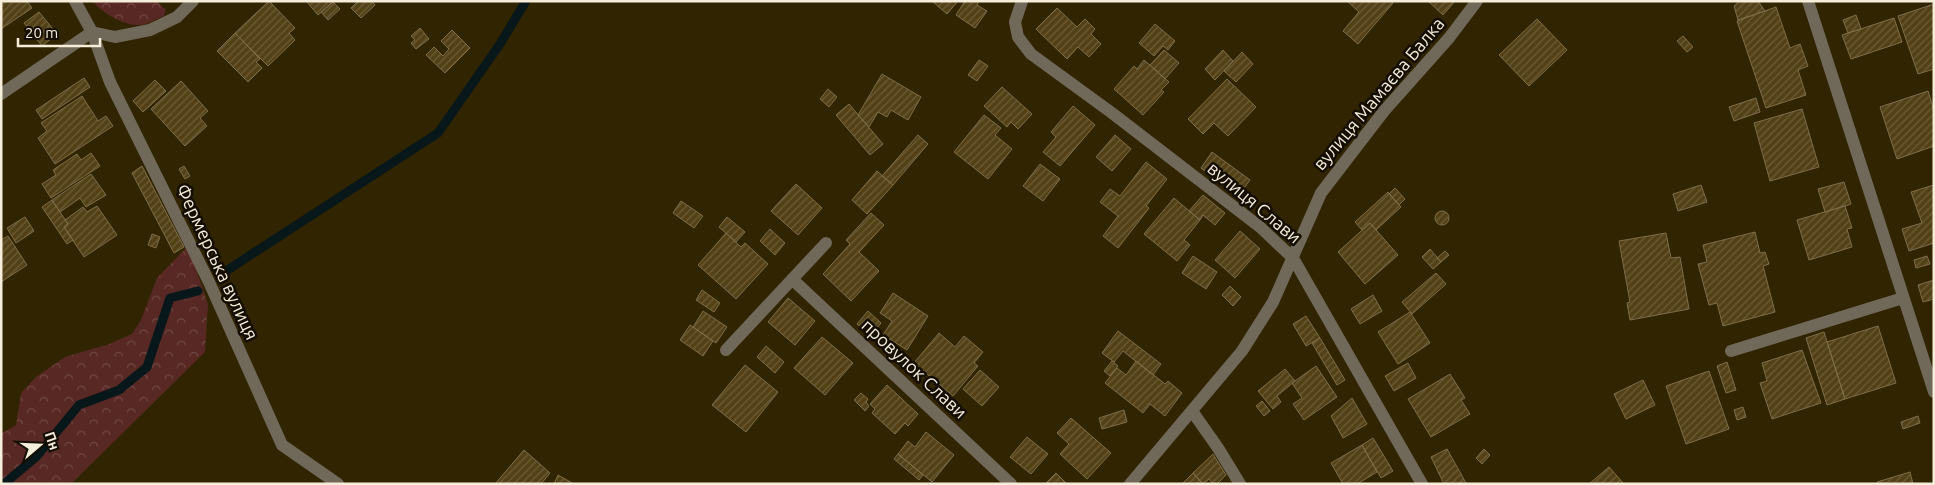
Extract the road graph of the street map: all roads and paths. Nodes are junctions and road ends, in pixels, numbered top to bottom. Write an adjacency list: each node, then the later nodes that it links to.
1 (75, 1): 6 (street, Фермерська вулиця)
2 (193, 1): 6 (street)
3 (1022, 1): 9 (street, вулиця Слави)
4 (1477, 1): 9 (street, вулиця Мамаєва Балка)
5 (1808, 1): 11 (street)
6 (92, 32): 7 (street); 16 (street, Фермерська вулиця)
7 (1, 94)
8 (826, 243): 10 (street)
9 (1293, 258): 15 (street, вулиця Мамаєва Балка); 20 (street, вулиця Слави)
10 (792, 279): 12 (street); 17 (street, провулок Слави)
11 (1903, 298): 13 (street); 14 (street)
12 (726, 350)
13 (1731, 351)
14 (1934, 392)
15 (1192, 411): 18 (street, вулиця Мамаєва Балка); 19 (street)
16 (338, 484)
17 (1011, 484)
18 (1130, 484)
19 (1240, 484)
20 (1422, 484)

